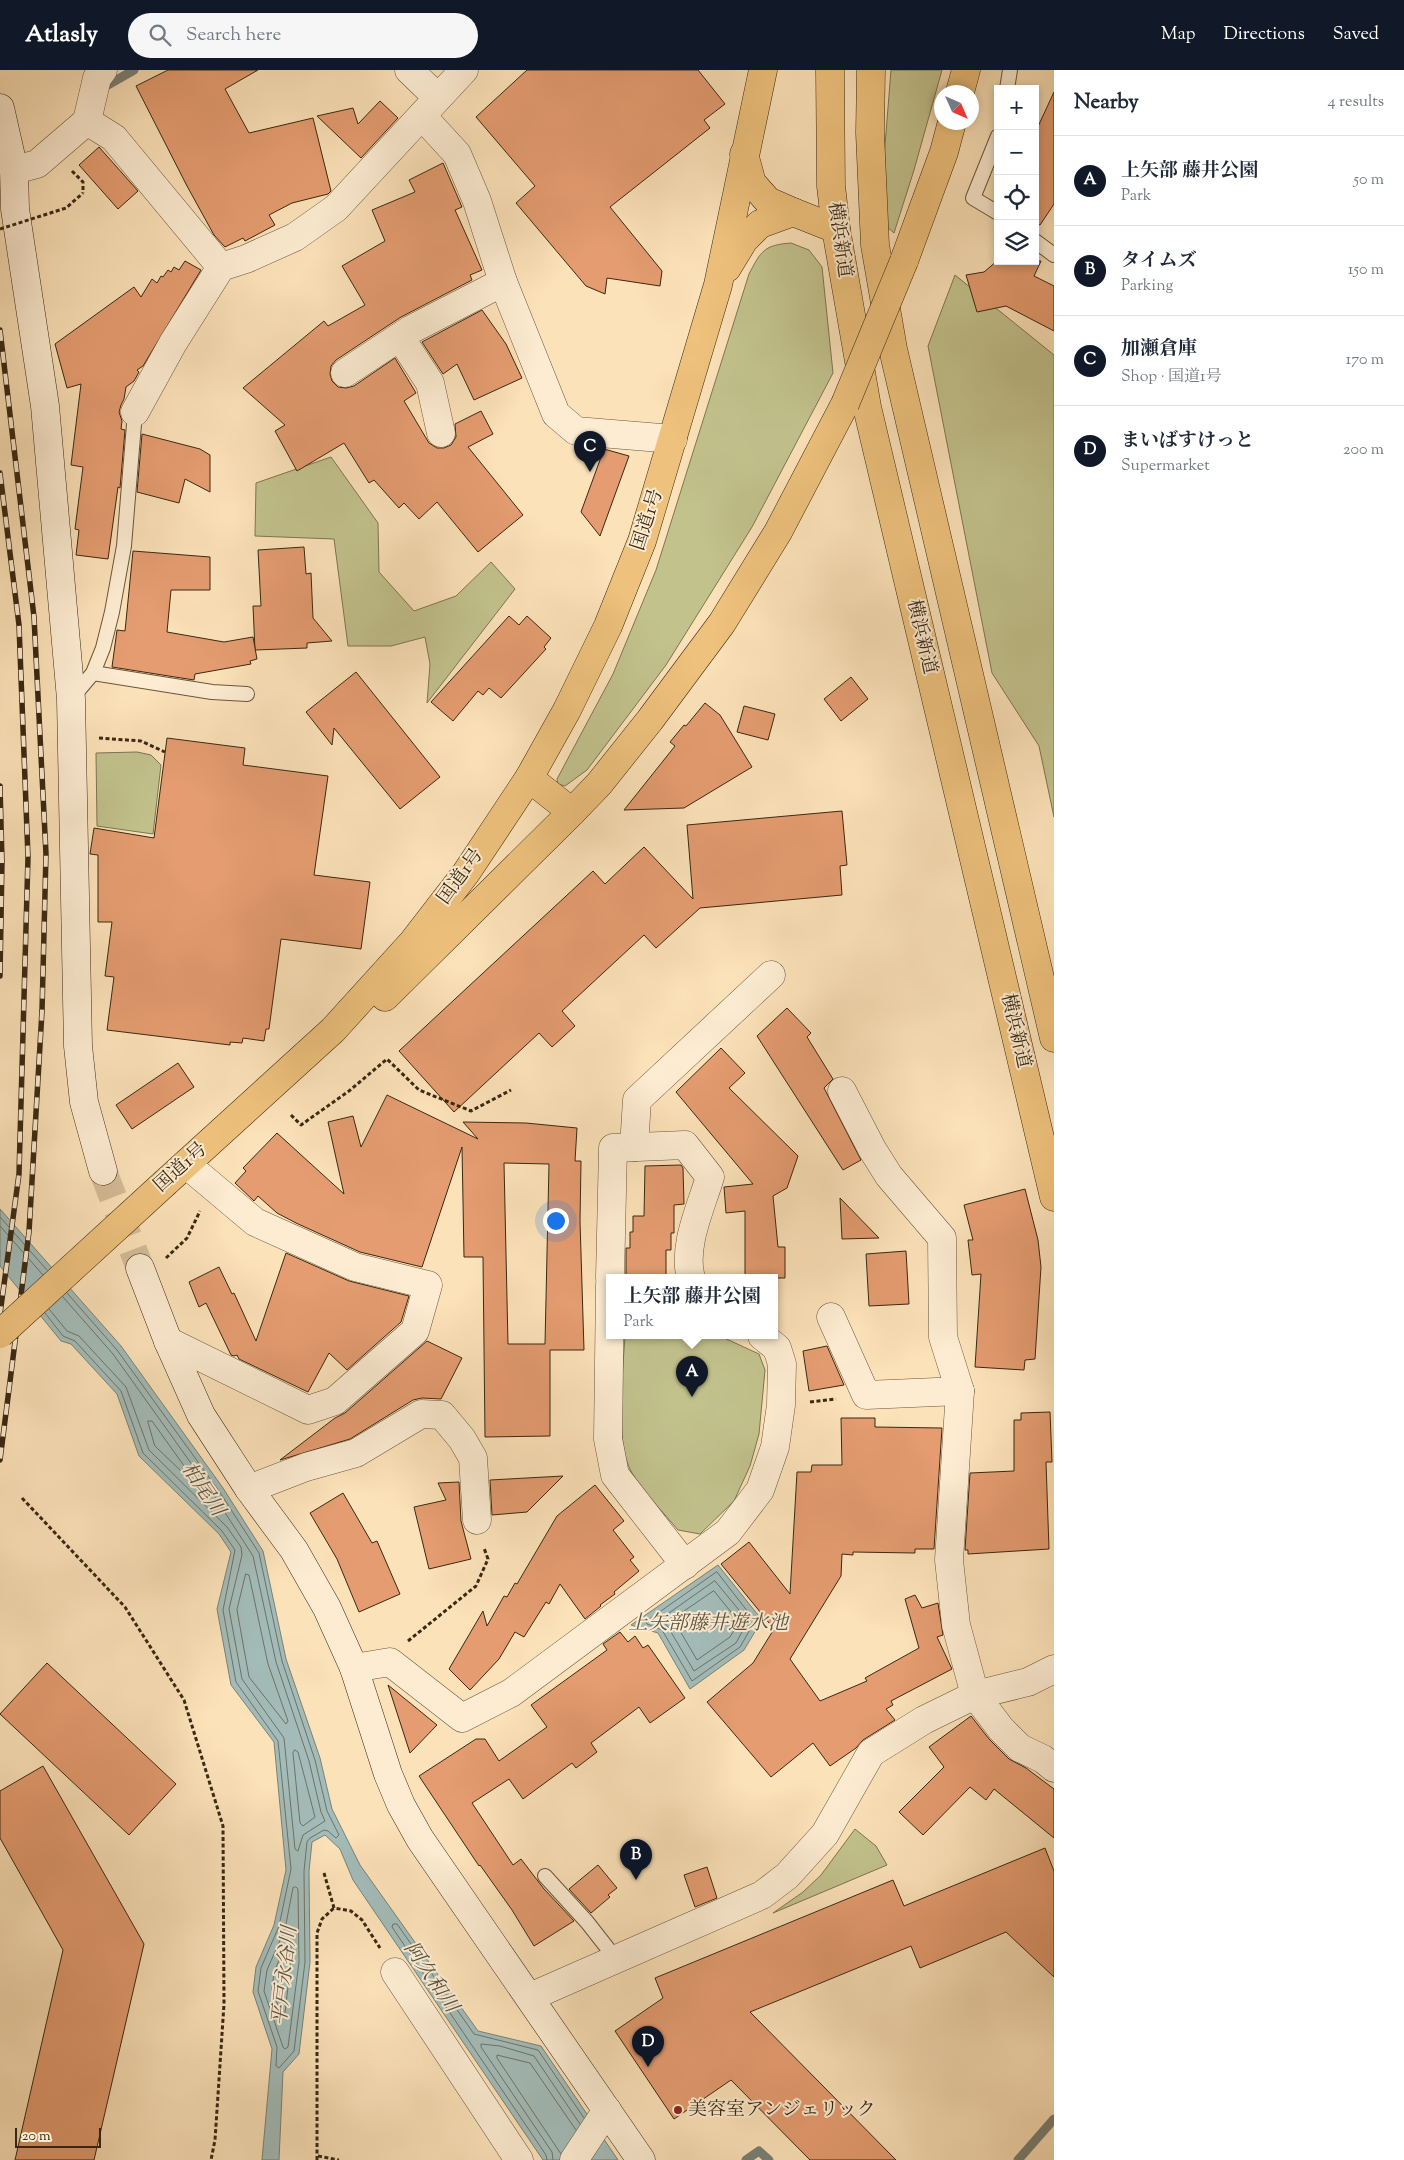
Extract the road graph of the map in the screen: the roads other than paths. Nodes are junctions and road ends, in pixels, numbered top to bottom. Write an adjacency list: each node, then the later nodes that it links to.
1 (103, 70): 13 (street)
2 (409, 70): 11 (street)
3 (464, 70): 11 (street)
4 (762, 70): 16 (highway)
5 (830, 70): 20 (highway, 横浜新道)
6 (871, 70): 38 (highway, 横浜新道)
7 (966, 70): 9 (highway)
8 (1010, 70): 10 (lane)
9 (962, 85)
10 (1008, 85)
11 (430, 106): 23 (street); 24 (street)
12 (0, 108): 17 (street)
13 (87, 121): 17 (street); 23 (street)
14 (950, 130): 35 (highway, bridge)
15 (994, 146): 18 (lane)
16 (744, 152): 19 (highway); 25 (highway)
17 (14, 170): 33 (street)
18 (994, 211)
19 (793, 212): 20 (highway); 25 (highway)
20 (836, 230): 43 (highway, 横浜新道)
21 (1039, 244): 22 (lane)
22 (1054, 255)
23 (221, 267): 28 (street)
24 (504, 282): 26 (street); 30 (street)
25 (718, 285): 30 (highway, 国道1号)
26 (400, 337): 27 (street); 29 (street)
27 (345, 373)
28 (134, 412): 31 (lane)
29 (441, 433)
30 (673, 439): 34 (highway, 国道1号)
31 (93, 674): 32 (lane); 33 (lane)
32 (247, 694)
33 (72, 699): 42 (street)
34 (529, 778): 35 (highway); 37 (highway, 国道1号)
35 (572, 812): 37 (highway)
36 (771, 975): 40 (street)
37 (333, 1030): 41 (highway, 国道1号)
38 (1054, 1038)
39 (842, 1091): 52 (street)
40 (634, 1147): 45 (street); 46 (street)
41 (186, 1164): 48 (highway, 国道1号, bridge); 51 (street)
42 (103, 1171)
43 (1054, 1197)
44 (152, 1264): 51 (street)
45 (610, 1274)
46 (690, 1274)
47 (831, 1317): 52 (street)
48 (0, 1334)
49 (609, 1339): 55 (street)
50 (766, 1339): 55 (street)
51 (168, 1341): 53 (street)
52 (960, 1391): 58 (street)
53 (249, 1489): 54 (street); 56 (street)
54 (477, 1520)
55 (685, 1565): 56 (street)
56 (354, 1668): 63 (street)
57 (1054, 1670): 58 (street)
58 (976, 1696): 59 (street); 61 (street)
59 (1054, 1768)
60 (545, 1876): 61 (lane)
61 (616, 1959): 63 (street)
62 (395, 1972): 65 (street)
63 (530, 1997): 64 (street)
64 (603, 2116): 66 (street); 67 (street)
65 (519, 2160)
66 (574, 2160)
67 (641, 2160)

